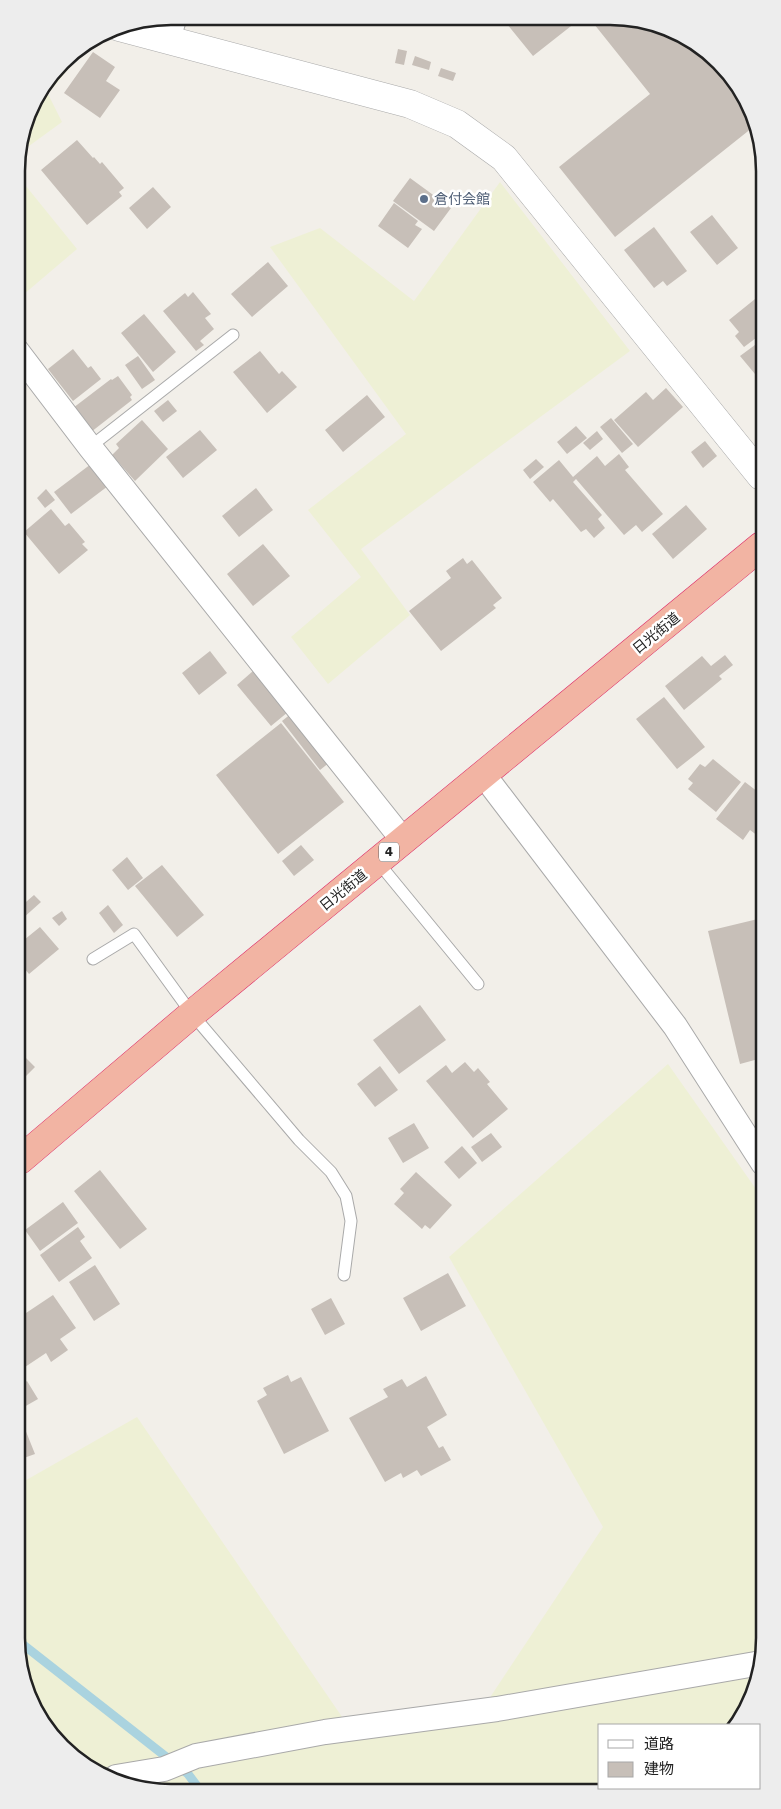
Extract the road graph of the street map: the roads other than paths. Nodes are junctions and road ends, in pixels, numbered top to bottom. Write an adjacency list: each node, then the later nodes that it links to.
1 (148, 27): 2 (street)
2 (172, 27): 6 (street)
3 (233, 335): 5 (lane)
4 (25, 362): 5 (street)
5 (90, 447): 9 (street)
6 (756, 471)
7 (756, 550): 8 (highway, 日光街道 / 4)
8 (483, 774): 9 (highway, 日光街道 / 4); 14 (street)
9 (403, 840): 10 (highway, 日光街道 / 4)
10 (378, 861): 12 (lane); 13 (highway, 日光街道 / 4)
11 (93, 959): 13 (lane)
12 (478, 984)
13 (192, 1014): 15 (highway, 日光街道 / 4); 16 (lane)
14 (756, 1152)
15 (25, 1156)
16 (344, 1275)
17 (753, 1664): 18 (street)
18 (123, 1776)

